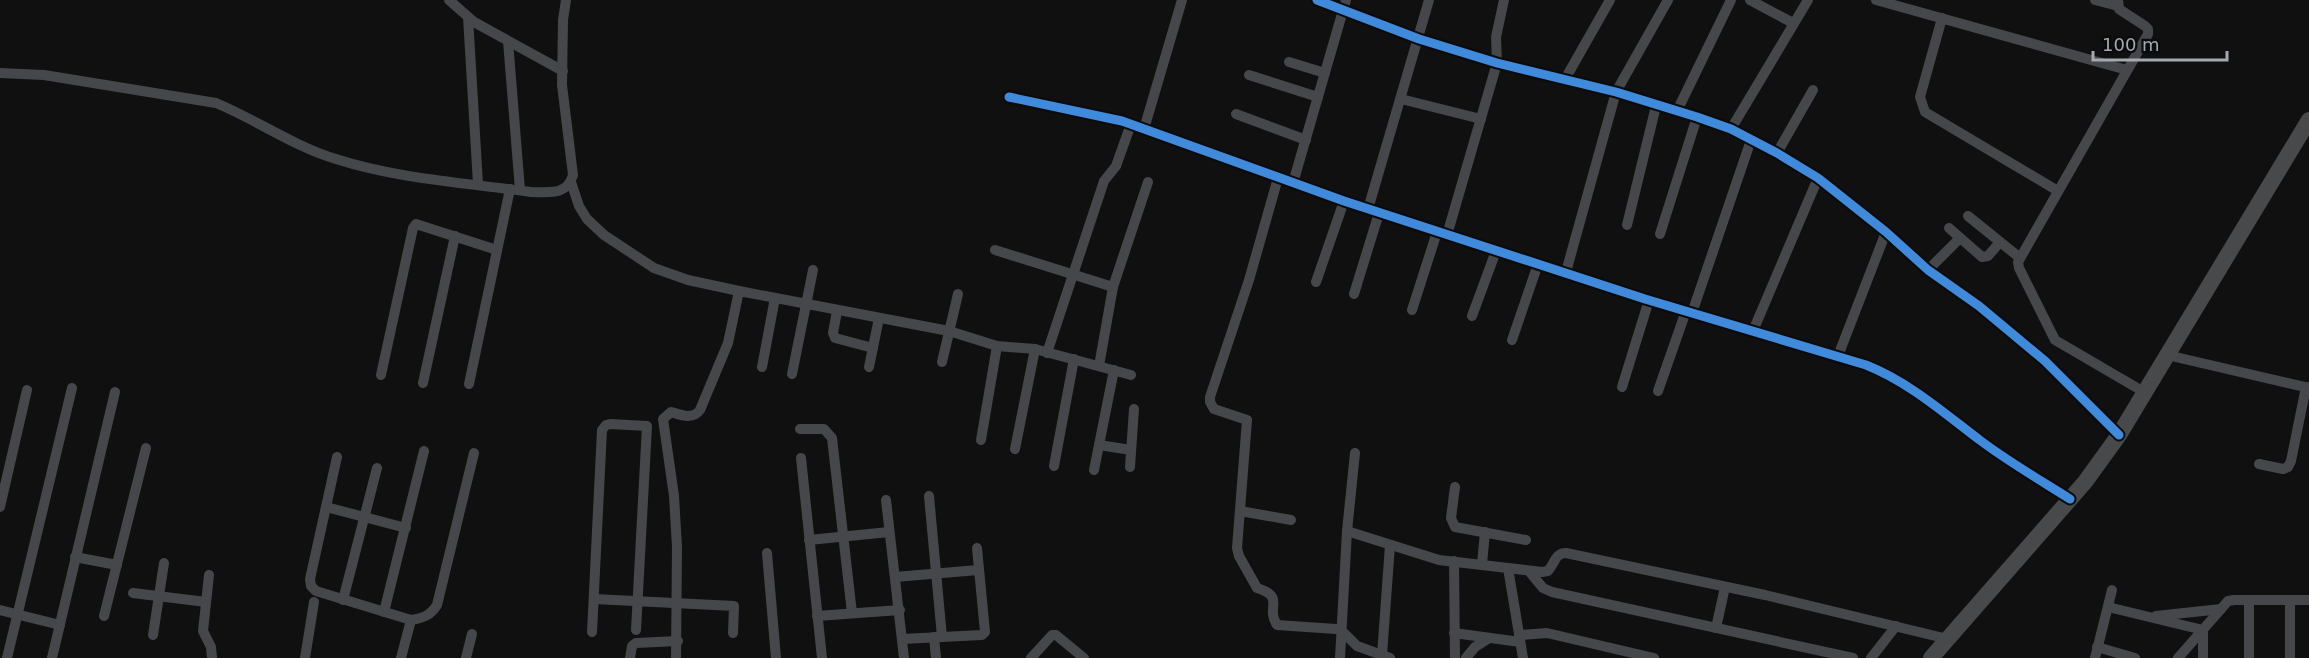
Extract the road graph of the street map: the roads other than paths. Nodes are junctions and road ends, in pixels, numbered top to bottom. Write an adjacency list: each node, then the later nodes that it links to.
1 (449, 0): 18 (street)
2 (566, 0): 25 (street)
3 (1182, 0): 43 (street)
4 (1317, 0): 16 (street)
5 (1429, 0): 21 (street)
6 (1504, 0): 24 (street)
7 (1610, 0): 30 (street)
8 (1668, 0): 32 (street)
9 (1731, 0): 37 (street)
10 (1750, 0): 17 (street)
11 (1774, 0): 17 (street)
12 (1808, 0): 20 (street)
13 (1876, 0): 19 (street)
14 (2095, 0): 15 (street)
15 (2118, 3): 26 (street)
16 (1345, 5): 21 (street); 28 (street)
17 (1769, 11): 20 (street)
18 (468, 17): 22 (street); 53 (street)
19 (1942, 18): 26 (street); 55 (street)
20 (1793, 23): 44 (street)
21 (1419, 39): 24 (street); 35 (street)
22 (508, 41): 25 (street); 54 (street)
23 (1289, 62): 28 (street)
24 (1497, 63): 30 (street); 40 (street)
25 (562, 70): 50 (street)
26 (2127, 70): 55 (street)
27 (0, 73): 53 (street)
28 (1325, 73): 34 (street)
29 (1249, 75): 34 (street)
30 (1564, 81): 32 (street)
31 (1813, 90): 47 (street)
32 (1616, 92): 36 (street); 75 (street)
33 (1009, 97): 42 (street)
34 (1318, 97): 45 (street)
35 (1401, 99): 40 (street); 57 (street)
36 (1656, 106): 37 (street); 60 (street)
37 (1677, 111): 39 (street)
38 (1236, 114): 45 (street)
39 (1697, 117): 44 (street); 64 (street)
40 (1481, 119): 63 (street)
41 (2309, 120): 97 (main road)
42 (1131, 124): 43 (street); 76 (street)
43 (1144, 129): 48 (street)
44 (1731, 129): 46 (street)
45 (1306, 140): 52 (street)
46 (1751, 140): 47 (street); 87 (street)
47 (1777, 153): 49 (street)
48 (1278, 178): 52 (street); 141 (street)
49 (1818, 178): 62 (street); 91 (street)
50 (571, 182): 54 (street); 79 (street)
51 (1148, 182): 78 (street)
52 (1293, 183): 56 (street)
53 (478, 184): 54 (street)
54 (515, 190): 68 (street)
55 (2058, 191): 71 (street)
56 (1344, 201): 57 (street); 77 (street)
57 (1368, 209): 58 (street)
58 (1379, 213): 63 (street); 81 (street)
59 (1968, 216): 67 (street)
60 (1626, 225)
61 (1949, 228): 66 (street)
62 (1886, 232): 74 (street); 98 (street)
63 (1442, 233): 70 (street); 85 (street)
64 (1660, 234)
65 (455, 236): 68 (street); 106 (street); 108 (street)
66 (1960, 238): 67 (street); 74 (street)
67 (2000, 243): 71 (street)
68 (497, 250): 109 (street)
69 (995, 250): 76 (street)
70 (1496, 251): 72 (street); 88 (street)
71 (2020, 258): 116 (street)
72 (1538, 264): 75 (street); 92 (street)
73 (813, 270): 84 (street)
74 (1929, 270): 119 (street)
75 (1566, 272): 83 (street)
76 (1072, 274): 78 (street); 96 (street)
77 (1316, 282)
78 (1113, 287): 101 (street)
79 (739, 291): 82 (street); 177 (street)
80 (958, 294): 90 (street)
81 (1354, 294)
82 (775, 298): 84 (street); 102 (street)
83 (1649, 300): 87 (street); 110 (street)
84 (806, 304): 86 (street); 105 (street)
85 (1412, 310)
86 (837, 311): 89 (street); 94 (street)
87 (1689, 312): 91 (street); 114 (street)
88 (1472, 316)
89 (879, 318): 90 (street); 94 (street)
90 (949, 331): 93 (street); 100 (street)
91 (1753, 331): 98 (street)
92 (1512, 340)
93 (997, 346): 95 (street); 120 (street)
94 (873, 348): 103 (street)
95 (1035, 349): 96 (street); 123 (street)
96 (1047, 353): 99 (street)
97 (2167, 355): 112 (street); 116 (main road)
98 (1838, 356): 137 (street)
99 (1074, 359): 101 (street); 131 (street)
100 (942, 362)
101 (1098, 366): 104 (street)
102 (762, 367)
103 (869, 367)
104 (1114, 370): 107 (street); 121 (street)
105 (792, 374)
106 (381, 375)
107 (1131, 375)
108 (423, 383)
109 (469, 384)
110 (1622, 387)
111 (72, 388): 184 (street)
112 (2307, 388): 130 (street)
113 (27, 390): 139 (street)
114 (1658, 391)
115 (115, 392): 154 (street)
116 (2144, 392): 119 (main road)
117 (1134, 409): 124 (street)
118 (800, 429): 148 (street)
119 (2120, 435): 137 (main road)
120 (981, 441)
121 (1099, 445): 124 (street); 134 (street)
122 (146, 448): 158 (street)
123 (1015, 449)
124 (1131, 450): 132 (street)
125 (424, 451): 144 (street)
126 (474, 453): 188 (street)
127 (1355, 453): 145 (street)
128 (338, 457): 140 (street)
129 (801, 458): 149 (street)
130 (2259, 464)
131 (1054, 466)
132 (1130, 467)
133 (377, 468): 142 (street)
134 (1094, 470)
135 (1455, 487): 147 (street)
136 (929, 496): 162 (street)
137 (2070, 499): 204 (main road)
138 (886, 500): 146 (street)
139 (0, 507)
140 (326, 507): 142 (street); 170 (street)
141 (1240, 512): 143 (street); 193 (street)
142 (364, 518): 144 (street); 170 (street)
143 (1291, 520)
144 (406, 528): 182 (street)
145 (1347, 531): 151 (street); 193 (street)
146 (890, 532): 148 (street); 164 (street)
147 (1485, 532): 150 (street); 157 (street)
148 (843, 536): 149 (street); 183 (street)
149 (809, 540): 186 (street)
150 (1526, 540)
151 (1390, 545): 155 (street); 207 (street)
152 (977, 548): 160 (street)
153 (767, 553): 216 (street)
154 (75, 557): 158 (street); 189 (street)
155 (1454, 561): 157 (street); 197 (street)
156 (165, 563): 168 (street)
157 (1482, 564): 159 (street)
158 (117, 565): 185 (street)
159 (1508, 568): 161 (street); 203 (street)
160 (978, 570): 162 (street); 200 (street)
161 (1529, 571): 165 (street); 191 (street)
162 (936, 573): 164 (street); 200 (street)
163 (209, 575): 174 (street)
164 (895, 577): 181 (street)
165 (1725, 587): 190 (street); 191 (street)
166 (2112, 590): 178 (street)
167 (133, 593): 168 (street)
168 (159, 596): 174 (street); 199 (street)
169 (594, 599): 176 (street); 176 (street); 195 (street)
170 (343, 600): 182 (street)
171 (2249, 600): 172 (street); 179 (street); 233 (street)
172 (2290, 600): 173 (street); 234 (street)
173 (2309, 600)
174 (206, 602): 210 (street)
175 (314, 602): 211 (street)
176 (637, 602): 177 (street); 192 (street)
177 (677, 604): 196 (street); 205 (street)
178 (2108, 607): 187 (street); 206 (street)
179 (2221, 609): 187 (street); 194 (street)
180 (0, 610): 184 (street)
181 (900, 610): 183 (street); 202 (street)
182 (384, 612): 188 (street)
183 (852, 613): 186 (street)
184 (17, 614): 189 (street); 208 (street)
185 (104, 616)
186 (818, 616): 217 (street)
187 (2150, 617): 194 (street)
188 (411, 620): 212 (street)
189 (60, 625): 209 (street)
190 (1896, 626): 204 (street); 228 (street)
191 (1716, 628): 227 (street)
192 (636, 630)
193 (1341, 630): 207 (street); 222 (street)
194 (2203, 630): 231 (street); 232 (street)
195 (592, 632)
196 (734, 633)
197 (1454, 633): 201 (street); 223 (street)
198 (472, 634): 213 (street)
199 (153, 635)
200 (938, 637): 202 (street); 219 (street)
201 (1489, 638): 203 (street); 224 (street)
202 (902, 639): 218 (street)
203 (1520, 639): 225 (street); 226 (street)
204 (1948, 639): 229 (main road)
205 (678, 641): 214 (street); 215 (street)
206 (2096, 653): 230 (street)
207 (1386, 656)
208 (7, 658)
209 (52, 658)
210 (212, 658)
211 (305, 658)
212 (401, 658)
213 (466, 658)
214 (630, 658)
215 (676, 658)
216 (776, 658)
217 (822, 658)
218 (904, 658)
219 (936, 658)
220 (1031, 658): 221 (street)
221 (1083, 658)
222 (1341, 658)
223 (1455, 658)
224 (1466, 658)
225 (1523, 658)
226 (1654, 658)
227 (1853, 658)
228 (1870, 658)
229 (1931, 658)
230 (2135, 658)
231 (2178, 658)
232 (2204, 658)
233 (2249, 658)
234 (2290, 658)

